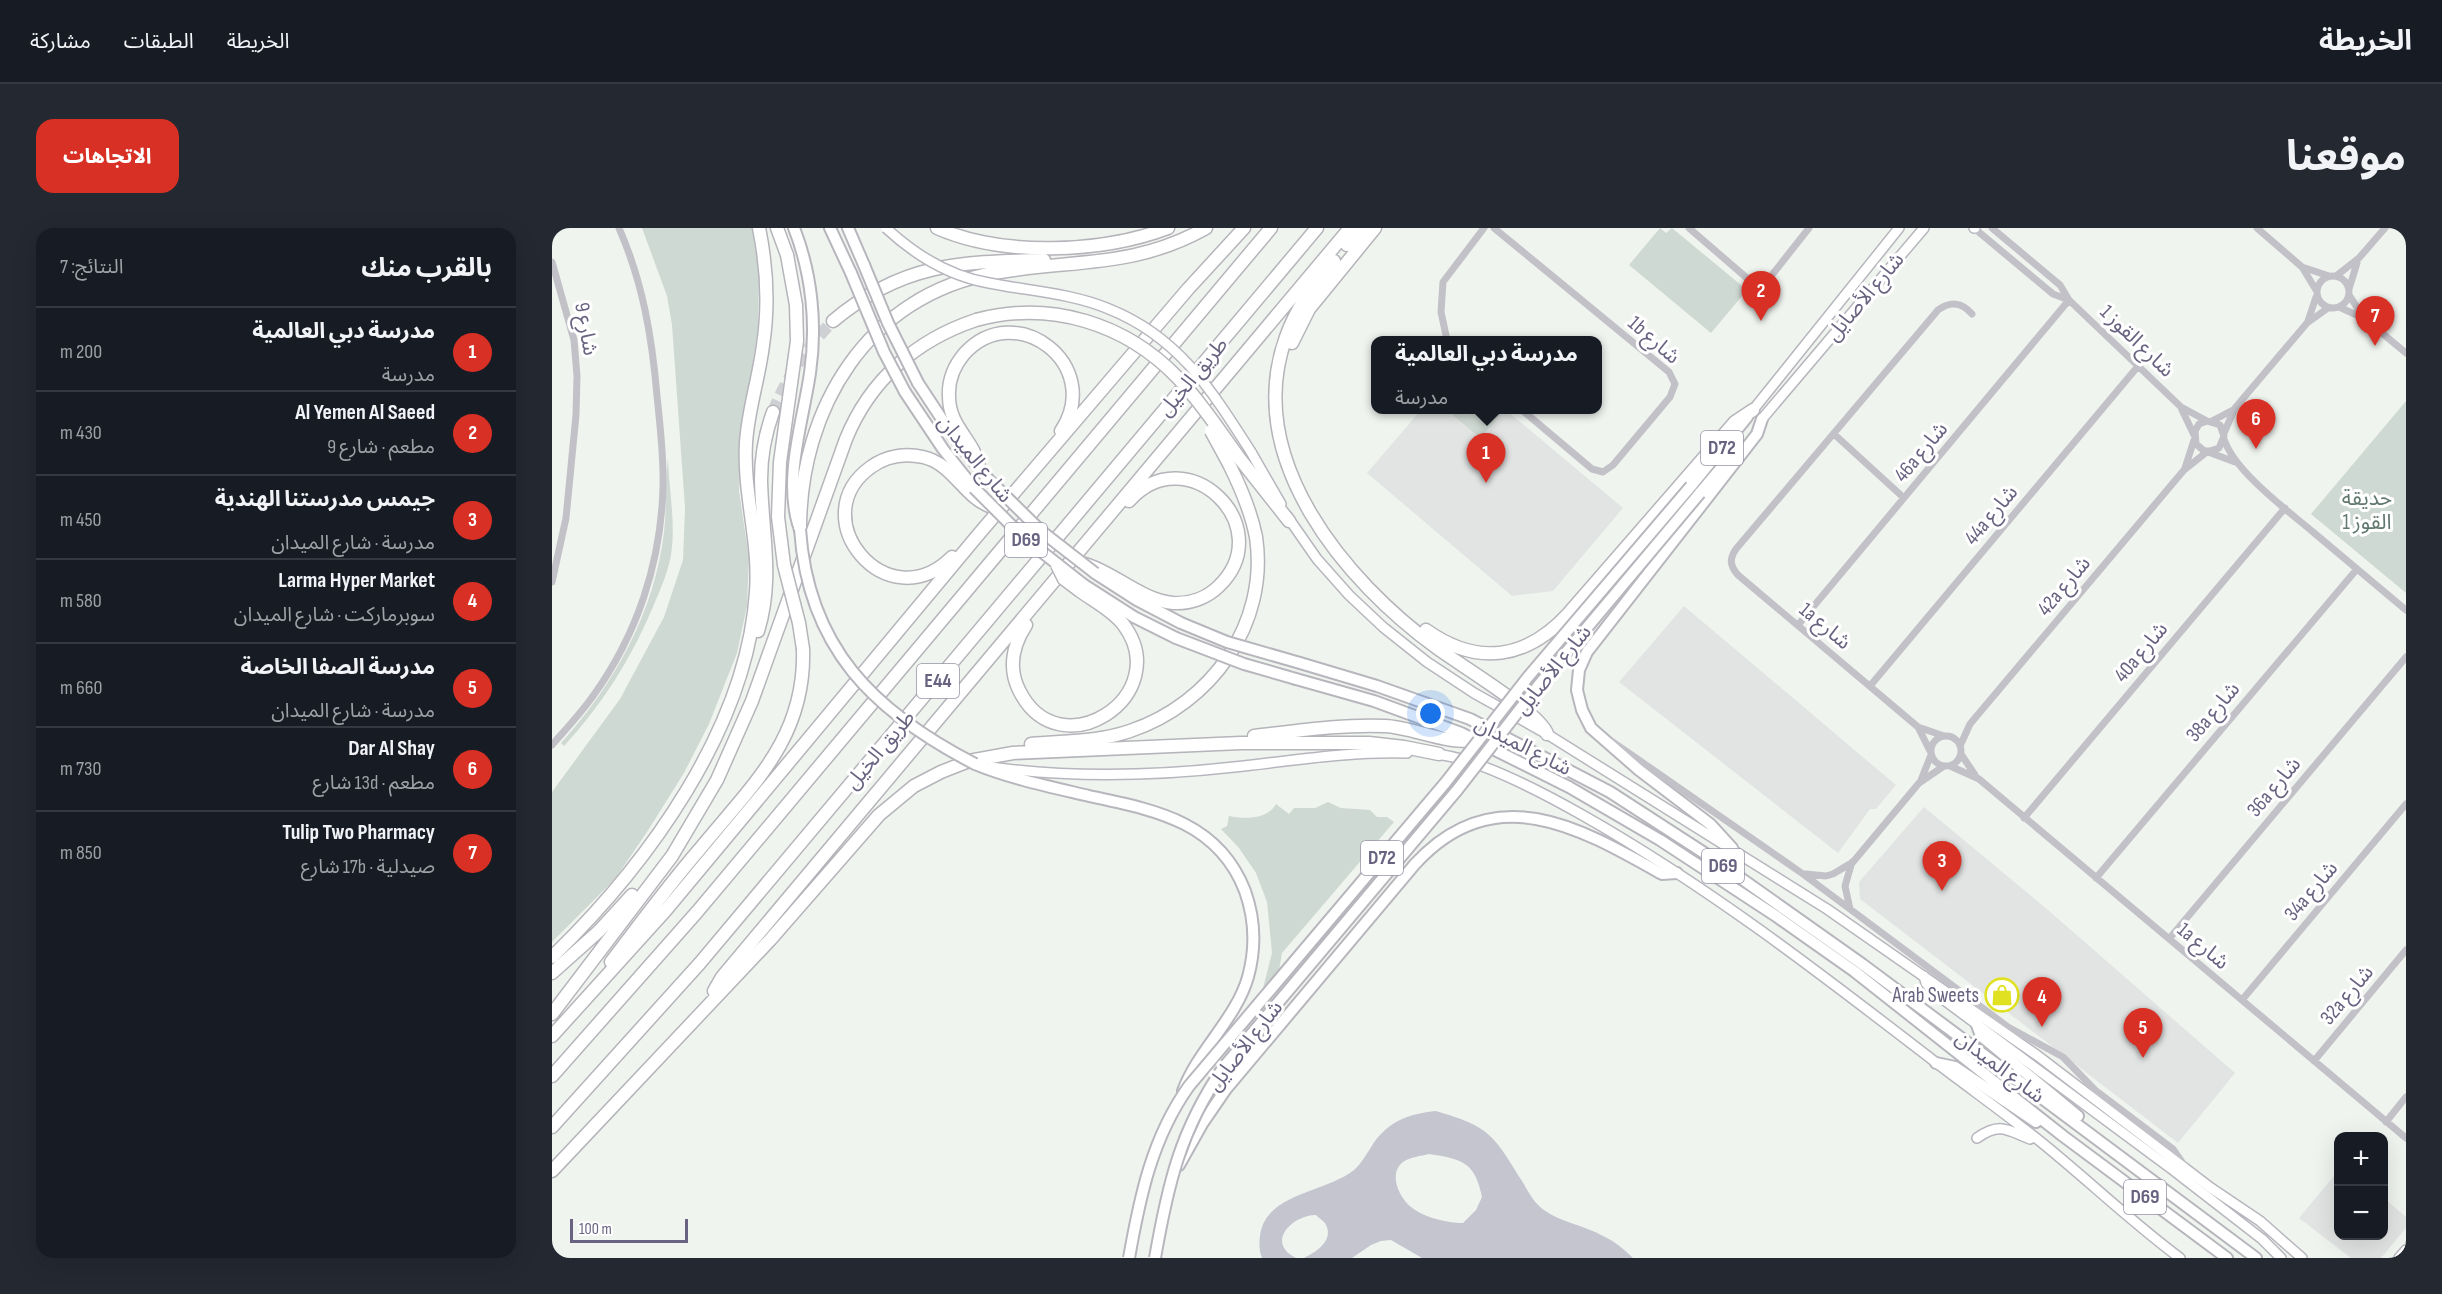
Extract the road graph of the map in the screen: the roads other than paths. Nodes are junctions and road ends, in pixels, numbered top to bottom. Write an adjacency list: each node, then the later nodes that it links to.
1 (619, 228): 91 (street)
2 (759, 228): 83 (highway)
3 (777, 228): 114 (highway, bridge)
4 (794, 228): 68 (main road)
5 (830, 228): 62 (main road, شارع الميدان, bridge)
6 (848, 228): 61 (main road, شارع الميدان / D69, bridge)
7 (886, 228): 67 (main road, bridge)
8 (938, 228): 9 (highway)
9 (1168, 228)
10 (1206, 228): 30 (highway)
11 (1244, 228): 57 (highway)
12 (1271, 228): 122 (highway, طريق الخيل / E44)
13 (1317, 228): 126 (highway, طريق الخيل / E44)
14 (1350, 228): 70 (highway)
15 (1361, 228): 53 (highway)
16 (1375, 228): 53 (highway)
17 (1484, 228): 43 (street)
18 (1494, 228): 49 (street, 1b شارع)
19 (1689, 228): 20 (street)
20 (1809, 228)
21 (1899, 228): 50 (main road, شارع الأصايل / D72)
22 (1924, 228): 28 (main road, شارع الأصايل / D72)
23 (1934, 228): 28 (main road)
24 (1974, 228): 36 (street, شارع القوز 1)
25 (1992, 228): 36 (street, شارع القوز 1)
26 (2256, 228): 32 (street)
27 (2385, 228): 29 (street)
28 (1917, 236): 50 (main road, شارع الأصايل / D72)
29 (2359, 258): 33 (street); 34 (street)
30 (1114, 260): 41 (highway); 68 (highway)
31 (552, 262): 75 (street, شارع 9)
32 (2302, 267): 33 (street); 35 (street)
33 (2333, 276): 34 (street); 35 (street)
34 (2349, 292): 37 (street); 40 (street)
35 (2316, 293): 38 (street); 42 (street)
36 (2069, 300): 45 (street, شارع القوز 1); 64 (street, 46a شارع)
37 (2339, 307): 38 (street); 40 (street)
38 (2328, 308): 42 (street)
39 (1972, 314): 52 (street)
40 (2364, 318): 44 (street)
41 (833, 321)
42 (2307, 323): 47 (street)
43 (1446, 336)
44 (2406, 353)
45 (2139, 365): 46 (street, شارع القوز 1); 82 (street, 44a شارع)
46 (2181, 407): 51 (street, شارع القوز 1); 55 (street, شارع القوز 1)
47 (2235, 408): 51 (street); 54 (street)
48 (773, 412): 83 (highway)
49 (1527, 414)
50 (1758, 414): 63 (main road, شارع الأصايل / D72); 79 (highway); 87 (main road)
51 (2210, 421): 54 (street); 55 (street)
52 (1834, 434): 64 (street); 80 (street, 1a شارع)
53 (1281, 436): 79 (highway)
54 (2224, 436): 56 (street); 59 (street)
55 (2194, 437): 56 (street); 60 (street, 42a شارع)
56 (2209, 452): 59 (street); 60 (street, 42a شارع)
57 (1043, 461): 61 (highway); 69 (highway)
58 (1235, 462): 67 (highway); 96 (highway); 104 (highway, bridge)
59 (2238, 464): 66 (street)
60 (2184, 470): 84 (street, 42a شارع)
61 (983, 472): 71 (main road, شارع الميدان / D69, bridge)
62 (972, 490): 65 (highway); 69 (highway)
63 (1695, 490): 124 (main road, شارع الأصايل / D72, bridge); 134 (main road, شارع الأصايل / D72, bridge)
64 (1904, 498): 80 (street, 46a شارع)
65 (992, 507): 72 (main road, شارع الميدان / D69, bridge)
66 (2285, 508): 73 (street); 101 (street, 40a شارع)
67 (1289, 521): 86 (main road)
68 (800, 529): 96 (main road, bridge)
69 (978, 535): 114 (highway)
70 (1086, 543): 74 (highway); 76 (highway)
71 (1081, 563): 74 (highway, bridge)
72 (1057, 565): 77 (highway, bridge)
73 (2356, 569): 78 (street); 107 (street, 38a شارع)
74 (1097, 571): 131 (main road, شارع الميدان / D69, bridge)
75 (552, 582)
76 (1054, 582): 77 (highway); 115 (highway)
77 (1082, 588): 89 (main road, شارع الميدان / D69, bridge)
78 (2406, 610)
79 (1397, 615): 86 (highway)
80 (1798, 625): 82 (street, 1a شارع)
81 (2406, 657): 109 (street, 36a شارع)
82 (1870, 686): 85 (street, 1a شارع)
83 (733, 694): 111 (highway)
84 (1970, 724): 88 (street, 42a شارع); 92 (street, 42a شارع)
85 (1918, 726): 88 (street, 1a شارع); 93 (street, 1a شارع)
86 (1547, 734): 102 (main road)
87 (1598, 735): 102 (main road); 106 (street, شارع الميدان)
88 (1946, 736): 92 (street); 93 (street)
89 (1476, 740): 90 (highway); 127 (main road, شارع الميدان / D69)
90 (1225, 744): 94 (highway); 96 (highway)
91 (552, 745)
92 (1960, 746): 95 (street)
93 (1931, 753): 97 (street); 99 (street)
94 (1439, 754): 96 (main road); 105 (main road)
95 (1961, 754): 97 (street); 98 (street, 1a شارع)
96 (979, 761): 115 (highway); 124 (main road, bridge)
97 (1947, 766): 98 (street, 1a شارع); 99 (street)
98 (1978, 779): 101 (street, 1a شارع)
99 (1919, 783): 103 (street)
100 (2406, 804): 116 (street, 34a شارع)
101 (2024, 818): 107 (street, 1a شارع)
102 (1732, 848): 113 (main road)
103 (1853, 862): 106 (street); 108 (street)
104 (661, 871): 112 (highway); 117 (highway)
105 (1677, 873): 121 (main road); 134 (main road, bridge)
106 (1803, 874): 108 (street, شارع الميدان)
107 (2096, 878): 109 (street, 1a شارع)
108 (1850, 909): 132 (street, شارع الميدان)
109 (2169, 939): 116 (street, 1a شارع)
110 (2406, 950): 120 (street, 32a شارع)
111 (552, 957)
112 (552, 973)
113 (1924, 976): 118 (main road); 132 (main road)
114 (594, 991): 119 (highway)
115 (713, 998): 133 (highway)
116 (2242, 1000): 120 (street, 1a شارع)
117 (552, 1014)
118 (1977, 1025): 131 (main road); 141 (main road)
119 (552, 1036)
120 (2314, 1061): 125 (street, 1a شارع)
121 (1936, 1063): 127 (main road); 129 (main road)
122 (552, 1076)
123 (2406, 1097): 125 (street)
124 (1179, 1100): 136 (main road, شارع الأصايل / D72, bridge)
125 (2386, 1122): 130 (street, 1a شارع)
126 (552, 1127)
127 (2063, 1136): 139 (main road, شارع الميدان / D69)
128 (1977, 1138): 129 (main road)
129 (2036, 1138): 138 (main road)
130 (2406, 1138)
131 (2104, 1144): 140 (main road, شارع الميدان / D69)
132 (2186, 1168): 142 (main road)
133 (552, 1172)
134 (1170, 1180): 137 (main road, شارع الأصايل / D72, bridge)
135 (2406, 1250): 143 (main road)
136 (1129, 1258)
137 (1155, 1258)
138 (2180, 1258)
139 (2227, 1258)
140 (2256, 1258)
141 (2281, 1258)
142 (2302, 1258)
143 (2399, 1258)

